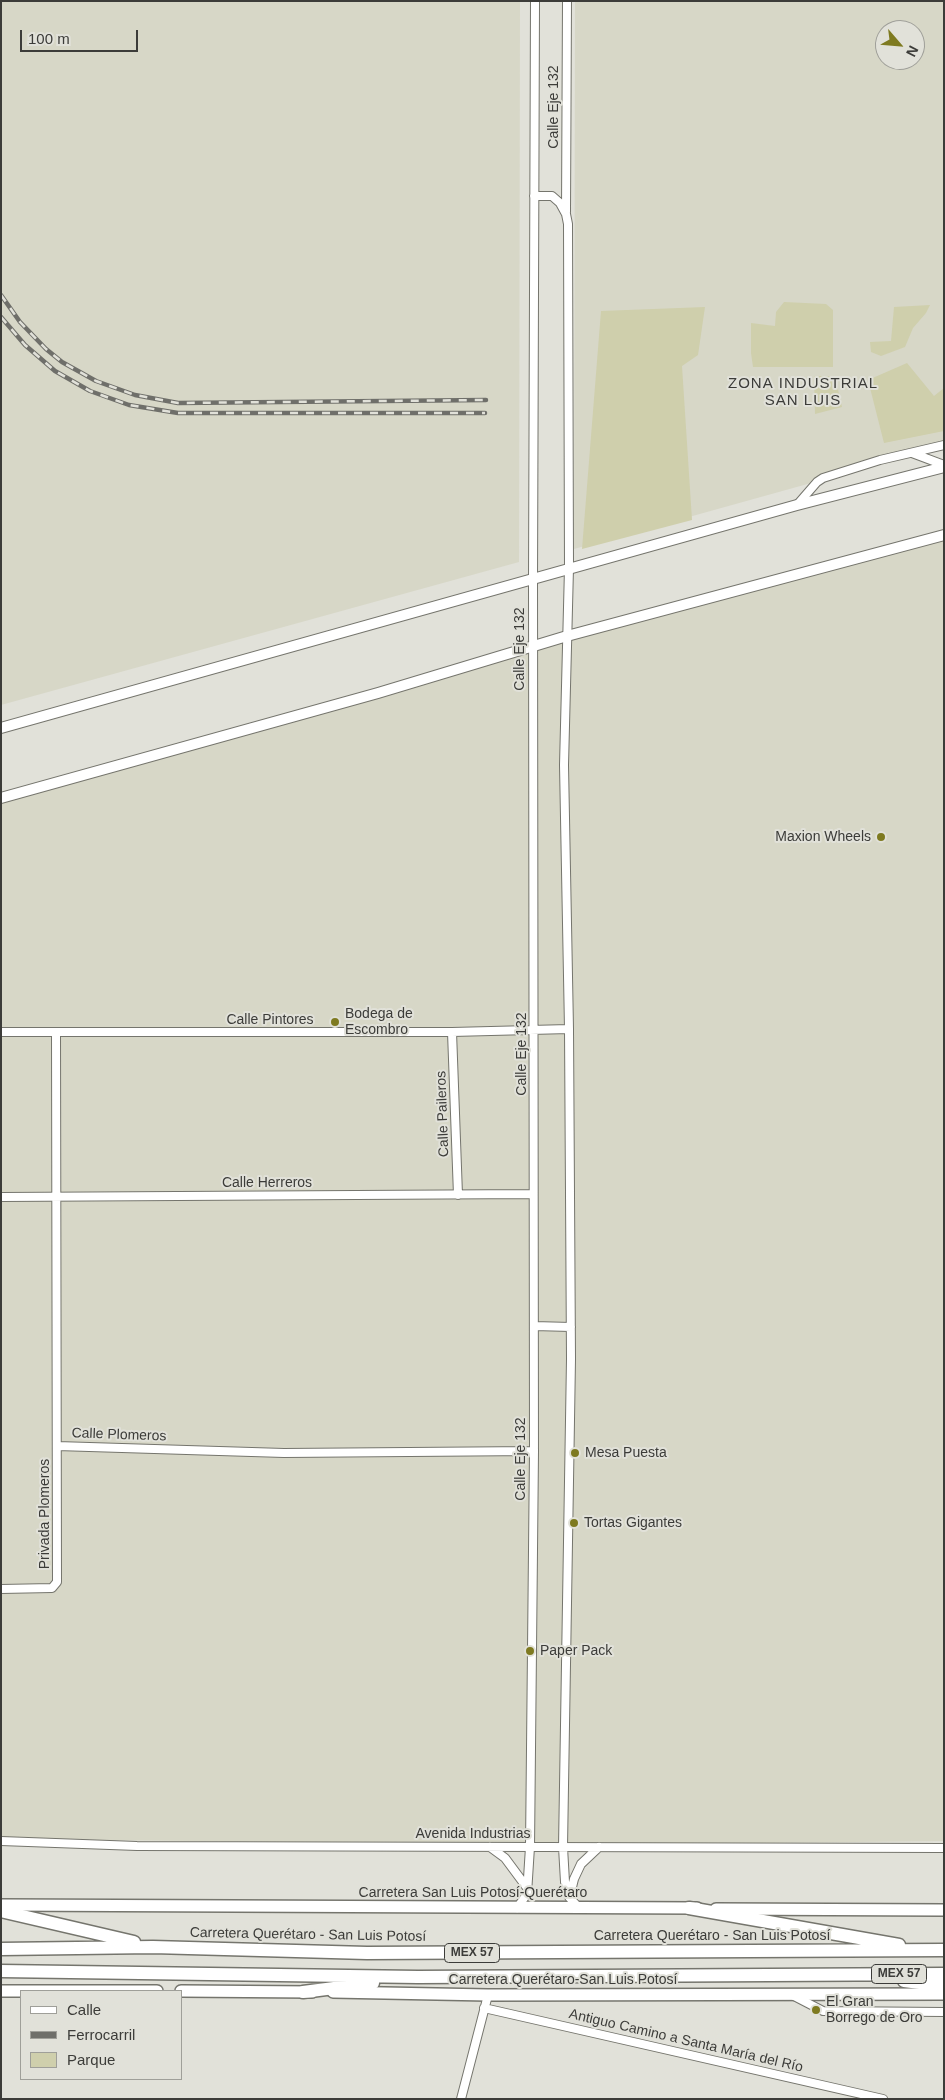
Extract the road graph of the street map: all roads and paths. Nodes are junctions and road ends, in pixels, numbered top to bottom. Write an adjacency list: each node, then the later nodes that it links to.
1 (535, 1): 3 (street, Calle Eje 132)
2 (567, 1): 4 (street, Calle Eje 132)
3 (534, 196): 4 (street); 11 (street, Calle Eje 132)
4 (566, 214): 10 (street, Calle Eje 132)
5 (944, 445): 6 (street)
6 (912, 453): 7 (street); 8 (street)
7 (944, 466): 8 (street)
8 (797, 505): 10 (street)
9 (944, 535): 12 (street)
10 (569, 568): 11 (street); 12 (street, Calle Eje 132)
11 (533, 579): 13 (street, Calle Eje 132); 14 (street)
12 (567, 636): 13 (street); 16 (street, Calle Eje 132)
13 (534, 646): 15 (street); 17 (street, Calle Eje 132)
14 (1, 728)
15 (1, 798)
16 (569, 1029): 17 (street, Calle Pintores); 26 (street, Calle Eje 132)
17 (534, 1030): 20 (street, Calle Pintores); 21 (street, Calle Eje 132)
18 (1, 1032): 19 (street, Calle Pintores)
19 (56, 1032): 20 (street, Calle Pintores); 23 (street, Calle Plomeros)
20 (452, 1032): 22 (street, Calle Paileros)
21 (533, 1194): 22 (street, Calle Herreros); 25 (street, Calle Eje 132)
22 (458, 1195): 23 (street, Calle Herreros)
23 (55, 1196): 24 (street, Calle Herreros); 27 (street, Calle Plomeros)
24 (1, 1197)
25 (534, 1326): 26 (street); 28 (street, Calle Eje 132)
26 (571, 1327): 33 (street, Calle Eje 132)
27 (57, 1446): 28 (street, Calle Plomeros); 29 (street, Privada Plomeros)
28 (534, 1451): 32 (street, Calle Eje 132)
29 (1, 1589)
30 (1, 1841): 31 (street, Avenida Industrias)
31 (490, 1847): 32 (street, Avenida Industrias); 36 (street)
32 (530, 1847): 33 (street, Avenida Industrias); 36 (street, Calle Eje 132)
33 (563, 1847): 34 (street, Avenida Industrias); 37 (street, Calle Eje 132)
34 (600, 1847): 35 (street, Avenida Industrias); 37 (street)
35 (944, 1848)
36 (528, 1889): 39 (street, Calle Eje 132)
37 (569, 1897): 40 (street)
38 (1, 1905): 39 (main road, Carretera San Luis Potosí-Querétaro)
39 (517, 1908): 40 (main road, Carretera San Luis Potosí-Querétaro)
40 (579, 1908): 41 (main road, Carretera San Luis Potosí-Querétaro)
41 (689, 1908): 42 (main road, Carretera San Luis Potosí-Querétaro); 46 (highway)
42 (944, 1910)
43 (1, 1911): 44 (highway)
44 (153, 1947): 45 (highway, Carretera Querétaro - San Luis Potosí / MEX 57); 46 (highway, Carretera Querétaro - San Luis Potosí / MEX 57)
45 (1, 1949)
46 (937, 1950)
47 (1, 1971): 50 (highway, MEX 57)
48 (855, 1974): 49 (highway, MEX 57); 50 (highway, MEX 57); 51 (highway)
49 (944, 1974)
50 (418, 1977): 55 (highway)
51 (944, 1986)
52 (1, 1991): 53 (main road)
53 (20, 1991)
54 (182, 1991): 55 (main road, Carretera Querétaro-San Luis Potosí)
55 (303, 1992): 57 (main road, Carretera Querétaro-San Luis Potosí)
56 (944, 1994): 58 (main road, Carretera Querétaro-San Luis Potosí)
57 (488, 1995): 58 (main road, Carretera Querétaro-San Luis Potosí); 59 (street)
58 (791, 1995): 60 (street)
59 (484, 2008): 61 (street); 62 (street, Antiguo Camino a Santa María del Río)
60 (944, 2012)
61 (461, 2099)
62 (883, 2099)

